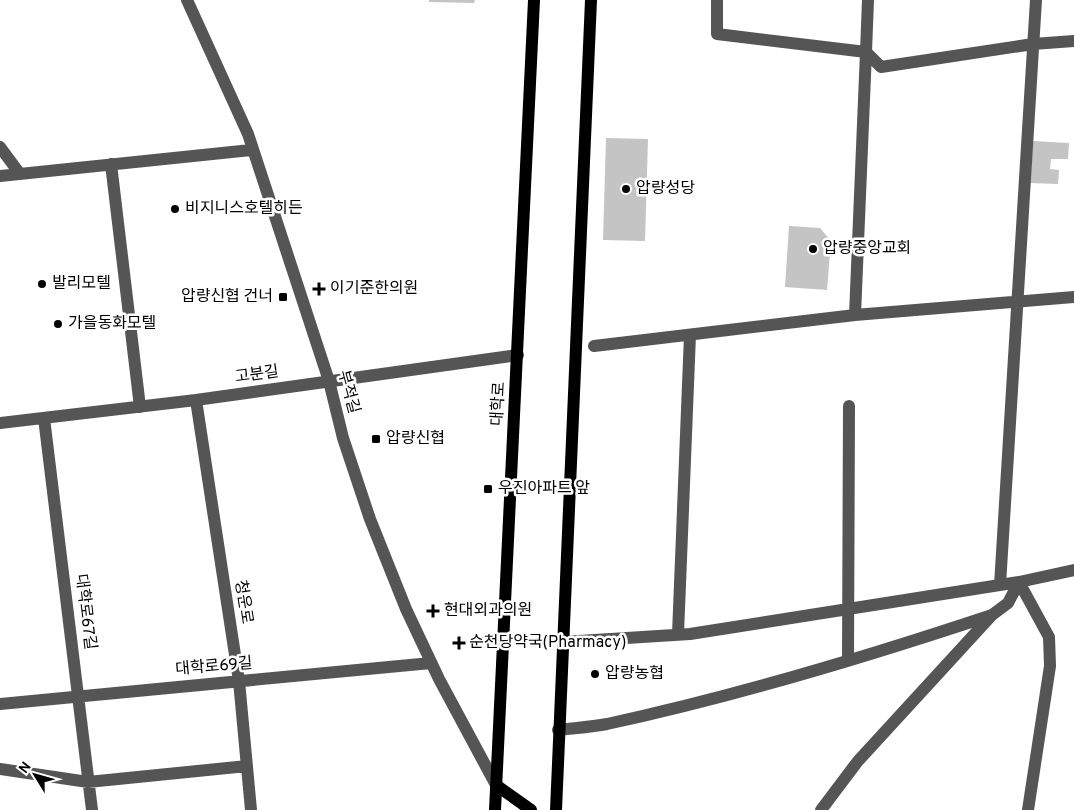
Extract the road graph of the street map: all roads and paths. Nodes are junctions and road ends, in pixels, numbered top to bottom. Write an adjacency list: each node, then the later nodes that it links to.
1 (187, 0): 11 (street, 부적길)
2 (534, 0): 20 (main road, 대학로)
3 (591, 0): 33 (main road)
4 (717, 0): 9 (street)
5 (868, 0): 9 (street)
6 (1036, 0): 8 (street)
7 (1074, 41): 8 (street)
8 (1033, 44): 9 (street); 16 (street)
9 (866, 52): 17 (street)
10 (0, 147): 13 (street)
11 (251, 150): 12 (street); 21 (street, 부적길)
12 (111, 164): 13 (street); 24 (street)
13 (20, 174): 14 (street)
14 (0, 176)
15 (1074, 297): 16 (street)
16 (1016, 301): 17 (street); 29 (street)
17 (855, 315): 18 (street)
18 (690, 335): 19 (street); 32 (street)
19 (594, 346)
20 (518, 355): 21 (street, 고분길); 43 (main road, 대학로)
21 (329, 381): 22 (street, 고분길); 35 (street, 부적길)
22 (196, 400): 24 (street, 고분길); 36 (street, 청운로)
23 (849, 406): 30 (street)
24 (140, 407): 25 (street, 고분길)
25 (44, 418): 26 (street, 고분길); 37 (street, 대학로67길)
26 (0, 423)
27 (1074, 570): 28 (street)
28 (1019, 582): 29 (street); 31 (street); 50 (street)
29 (1000, 585): 30 (street)
30 (847, 609): 32 (street); 34 (street)
31 (992, 615): 34 (street); 49 (street)
32 (678, 634): 33 (street)
33 (563, 642): 39 (main road)
34 (848, 660): 39 (street)
35 (432, 663): 36 (street, 대학로69길); 43 (street, 부적길)
36 (239, 682): 37 (street, 대학로69길); 40 (street, 청운로)
37 (79, 695): 38 (street, 대학로69길); 42 (street, 대학로67길)
38 (0, 704)
39 (558, 730): 48 (main road)
40 (247, 766): 42 (street); 45 (street, 청운로)
41 (0, 769): 42 (street)
42 (88, 782): 44 (street, 대학로67길)
43 (496, 785): 46 (main road, 대학로); 47 (main road)
44 (92, 810)
45 (251, 810)
46 (495, 810)
47 (531, 810)
48 (556, 810)
49 (821, 810)
50 (1028, 810)

